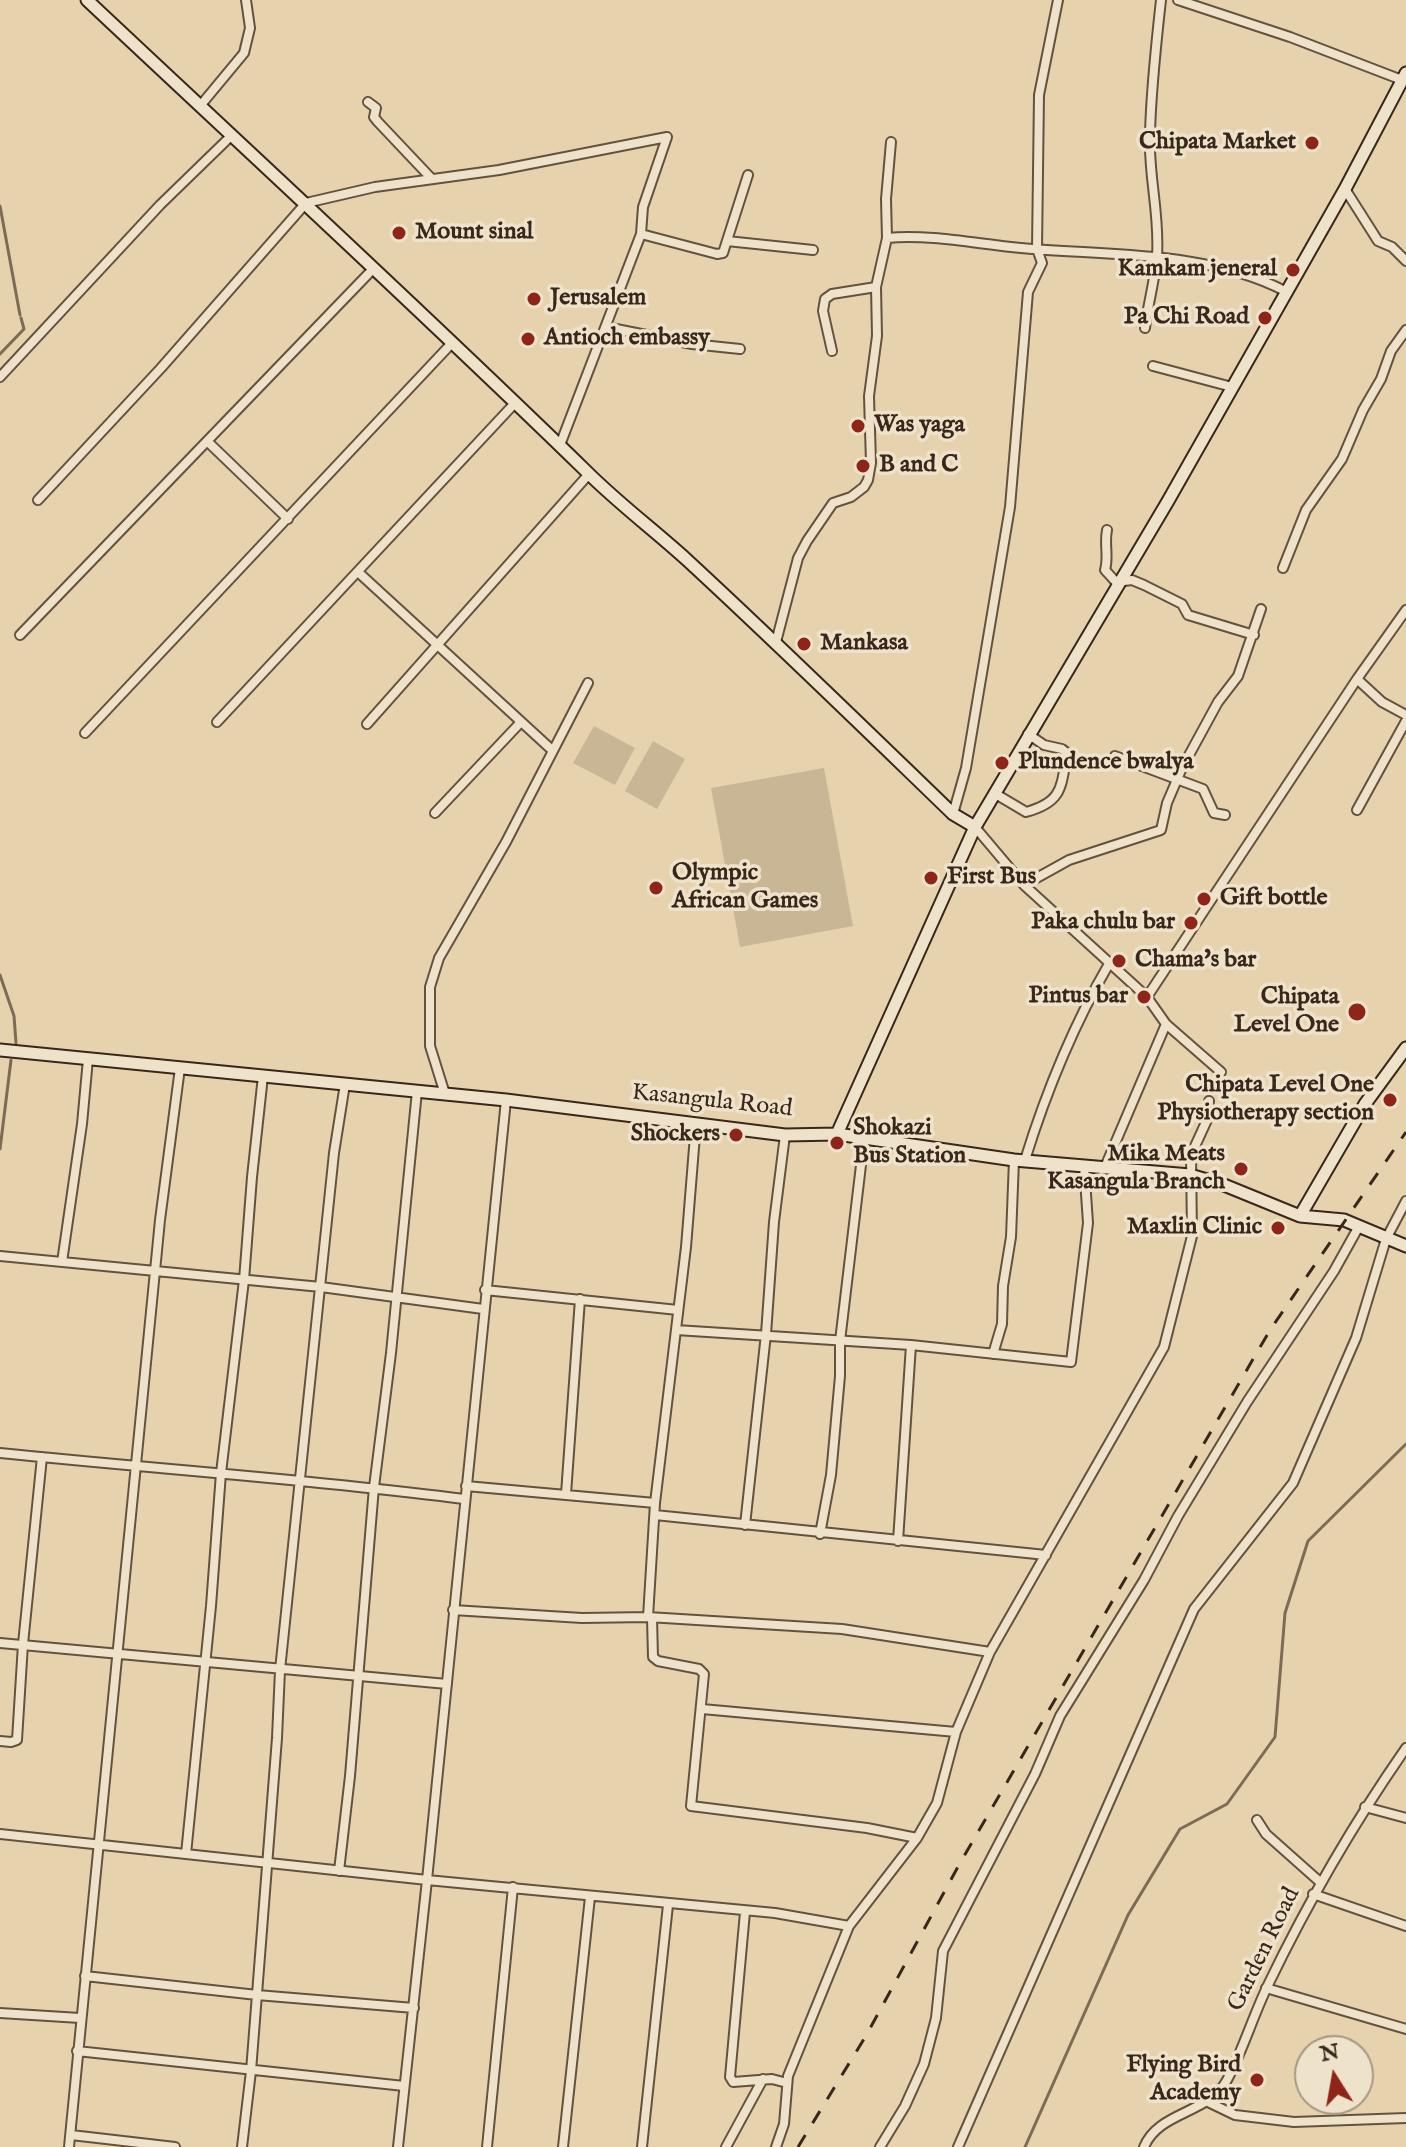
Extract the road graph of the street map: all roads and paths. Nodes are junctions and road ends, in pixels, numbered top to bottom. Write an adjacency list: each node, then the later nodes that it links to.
1 (87, 0): 6 (street)
2 (246, 0): 9 (street)
3 (1058, 0): 19 (street)
4 (1161, 0): 21 (street)
5 (1178, 0): 7 (street)
6 (97, 4): 9 (street)
7 (1404, 77): 14 (street)
8 (368, 102): 13 (street)
9 (200, 106): 10 (street)
10 (231, 136): 15 (street); 33 (street)
11 (891, 142): 17 (street)
12 (748, 175): 18 (street)
13 (431, 178): 15 (street); 16 (street)
14 (1345, 189): 22 (street); 25 (street)
15 (306, 203): 23 (street); 39 (street)
16 (641, 234): 18 (street); 26 (street)
17 (887, 238): 19 (street); 24 (street)
18 (727, 241): 20 (street)
19 (1037, 249): 21 (street); 66 (street)
20 (813, 250)
21 (1157, 258): 25 (street); 27 (street)
22 (1406, 261)
23 (373, 269): 29 (street); 36 (street)
24 (876, 287): 31 (street); 49 (street)
25 (1285, 291): 34 (street)
26 (606, 327): 30 (street); 37 (street)
27 (1145, 328)
28 (1406, 330): 42 (street)
29 (452, 343): 35 (street); 40 (street)
30 (740, 349)
31 (832, 351)
32 (1153, 366): 34 (street)
33 (0, 377)
34 (1232, 387): 44 (street)
35 (515, 403): 37 (street); 43 (street)
36 (208, 442): 40 (street); 47 (street)
37 (560, 445): 38 (street)
38 (589, 474): 49 (street); 50 (street)
39 (38, 500)
40 (288, 519): 58 (street)
41 (1107, 530): 44 (street)
42 (1283, 568)
43 (358, 572): 50 (street); 55 (street)
44 (1117, 582): 48 (street); 59 (street)
45 (1261, 609): 48 (street)
46 (1406, 610): 51 (street)
47 (20, 635)
48 (1254, 635): 62 (street)
49 (776, 642): 66 (street)
50 (437, 645): 56 (street); 57 (street)
51 (1357, 679): 53 (street); 71 (street)
52 (588, 683): 60 (street)
53 (1406, 715)
54 (1406, 721): 64 (street)
55 (217, 722)
56 (521, 722): 60 (street); 65 (street)
57 (367, 724)
58 (85, 733)
59 (1028, 734): 63 (street); 63 (street)
60 (552, 750): 81 (street)
61 (1115, 756): 62 (street)
62 (1178, 779): 67 (street); 69 (street)
63 (994, 793): 68 (street)
64 (1357, 810)
65 (435, 813)
66 (953, 814): 68 (street)
67 (1225, 815)
68 (975, 827): 69 (street); 85 (street)
69 (1024, 885): 70 (street)
70 (1110, 962): 71 (street); 88 (street)
71 (1147, 997): 72 (street)
72 (1166, 1024): 77 (street); 90 (street)
73 (1406, 1048): 93 (street)
74 (0, 1050): 75 (street, Kasangula Road)
75 (88, 1059): 76 (street, Kasangula Road); 98 (street)
76 (180, 1068): 78 (street, Kasangula Road); 99 (street)
77 (1221, 1072)
78 (263, 1076): 79 (street, Kasangula Road); 100 (street)
79 (345, 1084): 80 (street, Kasangula Road); 101 (street)
80 (417, 1091): 81 (street, Kasangula Road); 103 (street)
81 (445, 1094): 82 (street, Kasangula Road)
82 (506, 1100): 84 (street, Kasangula Road); 102 (street)
83 (1209, 1101): 91 (street)
84 (696, 1123): 86 (street, Kasangula Road); 106 (street)
85 (837, 1134): 86 (street, Kasangula Road); 87 (street, Kasangula Road)
86 (785, 1135): 108 (street)
87 (864, 1140): 88 (street, Kasangula Road); 109 (street)
88 (1019, 1160): 89 (street, Kasangula Road); 111 (street)
89 (1084, 1165): 90 (street, Kasangula Road); 111 (street)
90 (1105, 1167): 91 (street, Kasangula Road)
91 (1190, 1175): 93 (street, Kasangula Road); 126 (street)
92 (1406, 1201): 95 (street)
93 (1300, 1216): 94 (street, Kasangula Road)
94 (1358, 1228): 95 (street, Kasangula Road); 183 (street)
95 (1386, 1239): 96 (street, Kasangula Road); 184 (street)
96 (1406, 1246)
97 (0, 1256): 98 (street)
98 (62, 1262): 99 (street)
99 (156, 1272): 100 (street); 114 (street)
100 (244, 1280): 101 (street); 115 (street)
101 (321, 1287): 103 (street); 116 (street)
102 (485, 1290): 104 (street); 105 (street)
103 (397, 1298): 105 (street); 118 (street)
104 (580, 1299): 106 (street); 119 (street)
105 (483, 1309): 117 (street)
106 (678, 1310): 107 (street)
107 (676, 1330): 108 (street); 121 (street)
108 (766, 1334): 109 (street); 123 (street)
109 (840, 1341): 110 (street); 124 (street)
110 (911, 1345): 111 (street); 125 (street)
111 (993, 1354)
112 (0, 1453): 113 (street)
113 (42, 1457): 114 (street); 130 (street)
114 (136, 1467): 115 (street); 132 (street)
115 (221, 1473): 116 (street); 133 (street)
116 (299, 1479): 118 (street); 134 (street)
117 (466, 1486): 119 (street); 120 (street)
118 (374, 1487): 120 (street); 135 (street)
119 (566, 1494): 121 (street)
120 (464, 1499): 127 (street)
121 (655, 1503): 122 (street)
122 (655, 1515): 123 (street); 128 (street)
123 (745, 1525): 124 (street)
124 (820, 1534): 125 (street)
125 (898, 1541): 126 (street)
126 (1046, 1555): 131 (street)
127 (453, 1610): 128 (street); 136 (street)
128 (650, 1618): 131 (street); 137 (street)
129 (0, 1643): 130 (street)
130 (23, 1644): 132 (street); 139 (street)
131 (990, 1652): 138 (street)
132 (117, 1653): 133 (street); 146 (street)
133 (205, 1663): 134 (street); 147 (street)
134 (280, 1670): 135 (street); 148 (street)
135 (359, 1677): 136 (street); 149 (street)
136 (447, 1684): 150 (street)
137 (702, 1709): 138 (street); 145 (street)
138 (956, 1732): 145 (street)
139 (0, 1741)
140 (1406, 1748): 141 (street, Garden Road)
141 (1365, 1807): 142 (street); 151 (street, Garden Road)
142 (1406, 1818)
143 (1257, 1820): 151 (street)
144 (0, 1834): 146 (street)
145 (917, 1838): 157 (street)
146 (100, 1844): 147 (street); 159 (street)
147 (186, 1854): 148 (street)
148 (268, 1863): 149 (street); 161 (street)
149 (339, 1871): 150 (street)
150 (427, 1880): 152 (street); 162 (street)
151 (1320, 1882): 153 (street, Garden Road)
152 (513, 1887): 154 (street); 178 (street)
153 (1313, 1894): 158 (street); 160 (street, Garden Road)
154 (590, 1897): 155 (street); 179 (street)
155 (668, 1905): 156 (street); 180 (street)
156 (745, 1912): 157 (street); 168 (street)
157 (849, 1926): 169 (street)
158 (1406, 1926)
159 (85, 1976): 161 (street); 164 (street)
160 (1266, 1988): 165 (street); 171 (street, Garden Road)
161 (257, 1995): 162 (street); 167 (street)
162 (414, 2008): 170 (street)
163 (0, 2013): 164 (street)
164 (80, 2018): 166 (street)
165 (1406, 2029)
166 (77, 2051): 167 (street); 173 (street)
167 (251, 2071): 170 (street); 176 (street)
168 (763, 2079): 169 (street); 181 (street)
169 (787, 2083): 182 (street)
170 (404, 2086): 177 (street)
171 (1208, 2102): 172 (street); 185 (street, Garden Road)
172 (1406, 2118)
173 (71, 2135): 174 (street); 175 (street)
174 (69, 2147)
175 (175, 2147)
176 (242, 2147)
177 (398, 2147)
178 (487, 2147)
179 (563, 2147)
180 (642, 2147)
181 (726, 2147)
182 (776, 2147)
183 (880, 2147)
184 (958, 2147)
185 (1144, 2147)

